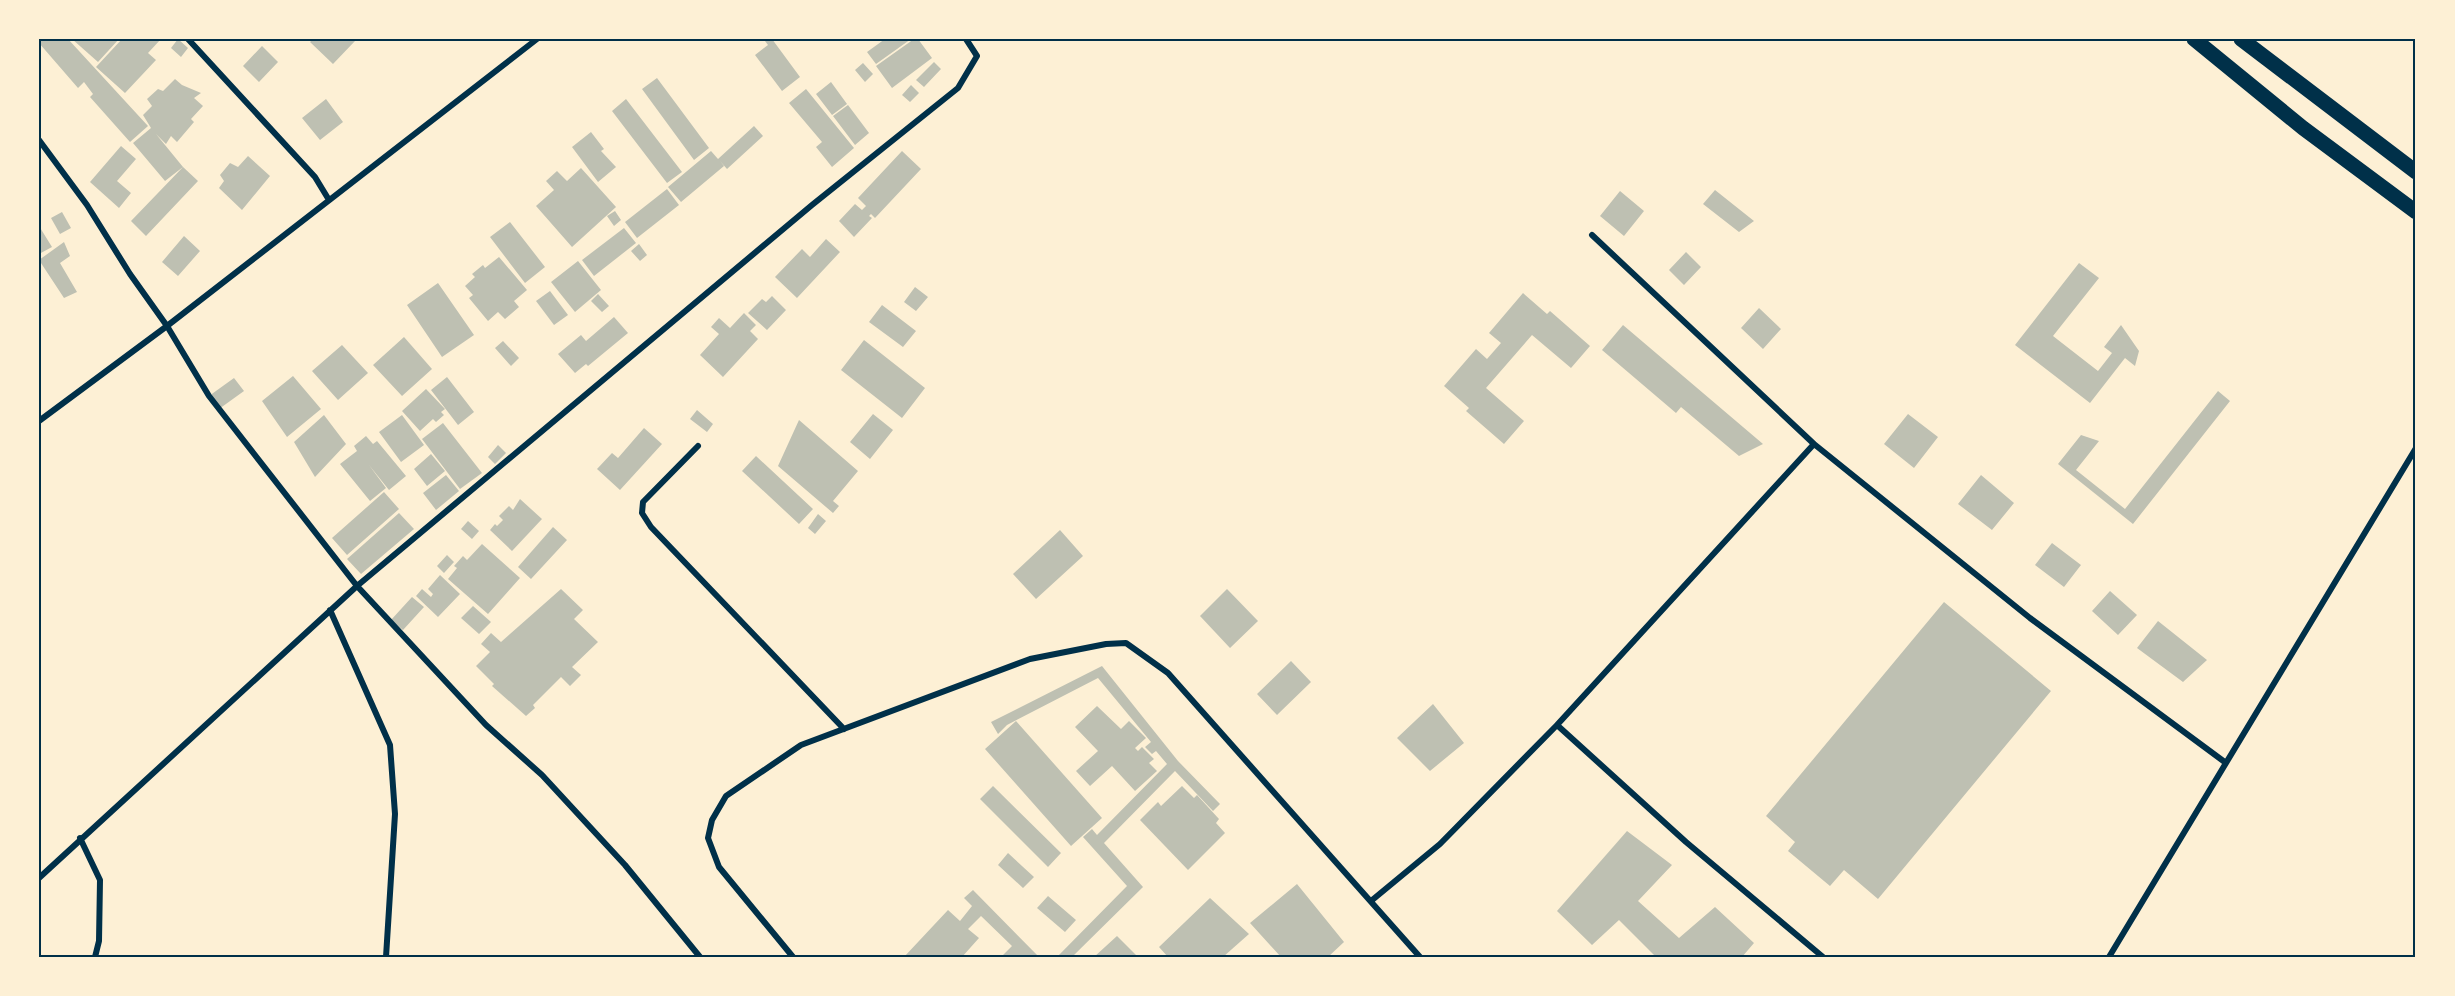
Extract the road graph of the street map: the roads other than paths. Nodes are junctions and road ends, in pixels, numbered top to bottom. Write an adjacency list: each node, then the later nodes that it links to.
1 (188, 39): 8 (street)
2 (537, 39): 8 (street)
3 (966, 39): 16 (street)
4 (2194, 39): 9 (main road)
5 (2241, 39): 7 (main road)
6 (39, 140): 11 (street)
7 (2416, 172)
8 (329, 200): 11 (street)
9 (2416, 212)
10 (1592, 234): 13 (street)
11 (167, 326): 12 (street); 16 (street)
12 (39, 421)
13 (1814, 444): 18 (street); 20 (street)
14 (698, 446): 19 (street)
15 (2416, 448): 20 (street)
16 (357, 586): 17 (street); 26 (street)
17 (330, 610): 21 (street); 25 (street)
18 (1557, 725): 23 (street); 29 (street)
19 (844, 729): 23 (street); 27 (street)
20 (2226, 763): 30 (street)
21 (80, 838): 22 (street); 24 (street)
22 (39, 878)
23 (1371, 901): 28 (street)
24 (95, 957)
25 (386, 957)
26 (700, 957)
27 (794, 957)
28 (1420, 957)
29 (1823, 957)
30 (2109, 957)

